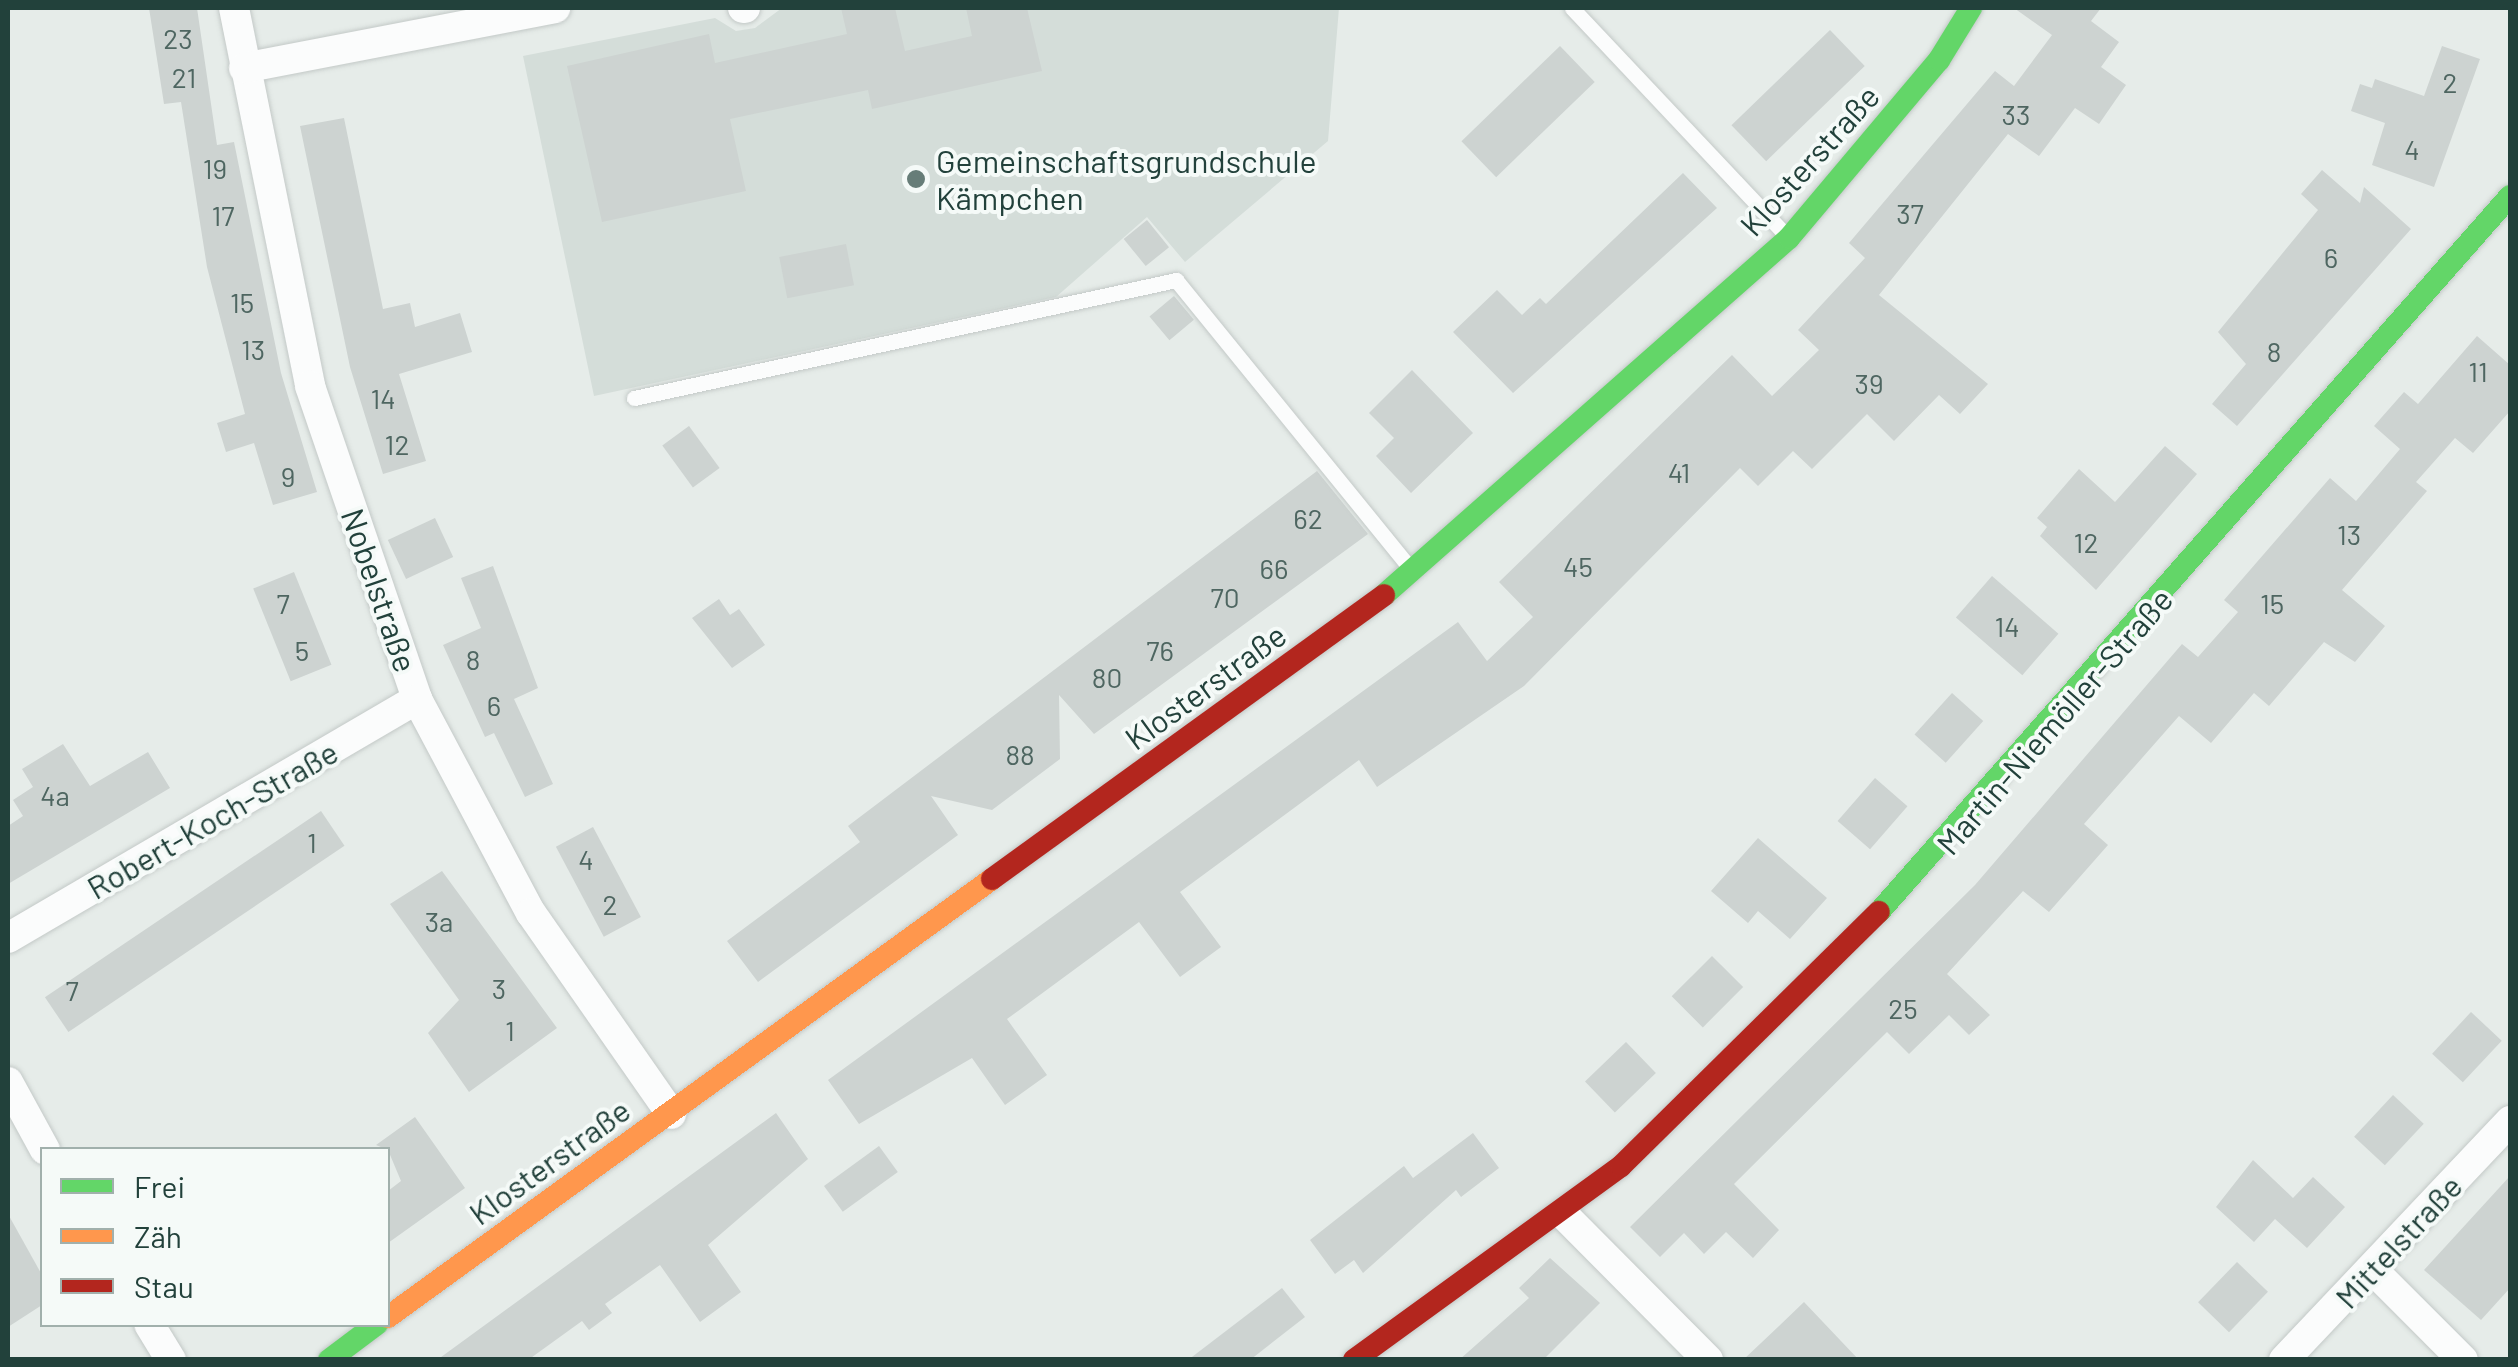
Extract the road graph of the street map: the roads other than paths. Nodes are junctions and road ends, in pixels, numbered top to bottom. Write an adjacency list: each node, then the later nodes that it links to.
1 (234, 8): 5 (street, Nobelstraße)
2 (554, 8): 5 (street)
3 (1572, 8): 7 (lane)
4 (1972, 8): 7 (main road, Klosterstraße)
5 (244, 68): 10 (street, Nobelstraße)
6 (2510, 196): 16 (main road, Martin-Niemöller-Straße)
7 (1789, 238): 9 (main road, Klosterstraße)
8 (634, 398): 9 (lane)
9 (1414, 572): 13 (main road, Klosterstraße)
10 (418, 699): 11 (street, Robert-Koch-Straße); 13 (street, Nobelstraße)
11 (8, 938)
12 (8, 1082): 15 (street)
13 (671, 1114): 18 (main road, Klosterstraße)
14 (2510, 1121): 17 (street, Mittelstraße)
15 (42, 1147)
16 (1563, 1214): 23 (main road, Martin-Niemöller-Straße); 24 (street)
17 (2373, 1270): 25 (street, Mittelstraße); 26 (street)
18 (390, 1316)
19 (150, 1327): 21 (street)
20 (373, 1327): 22 (main road)
21 (171, 1360)
22 (329, 1360)
23 (1354, 1360)
24 (1708, 1360)
25 (2284, 1360)
26 (2463, 1360)

